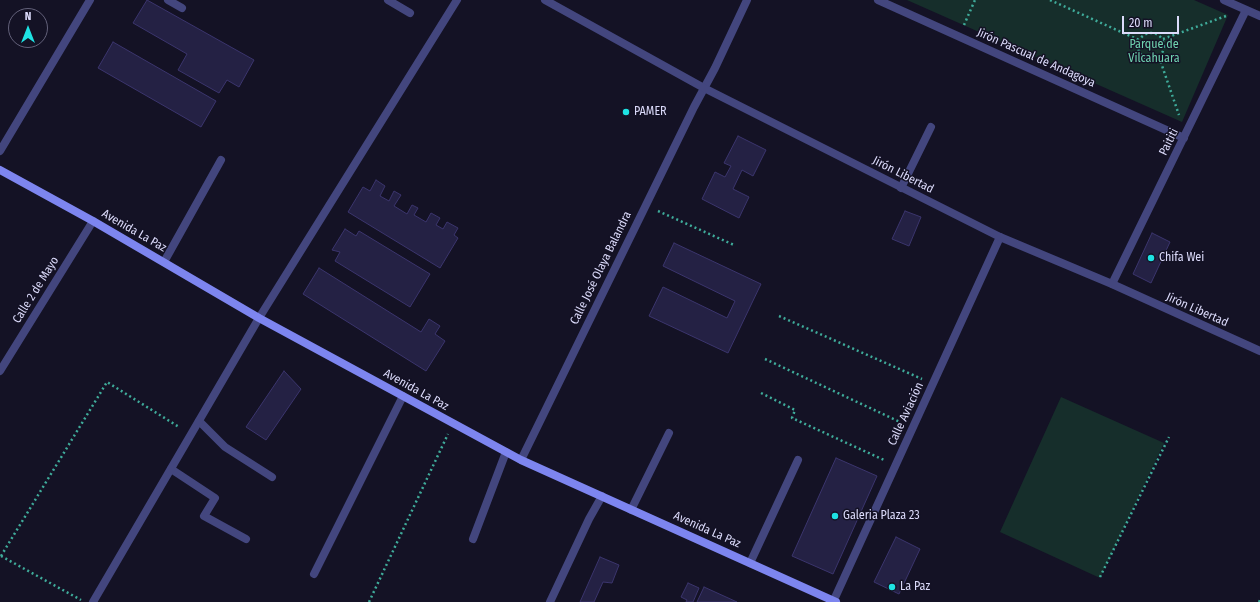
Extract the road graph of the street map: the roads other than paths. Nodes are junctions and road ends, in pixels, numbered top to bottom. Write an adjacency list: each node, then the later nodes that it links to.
1 (168, 0): 9 (street)
2 (388, 0): 11 (street)
3 (457, 0): 24 (street)
4 (545, 0): 13 (street, Jirón Libertad)
5 (747, 0): 13 (street, Calle José Olaya Balandra)
6 (878, 0): 15 (street, Jirón Pascual de Andagoya)
7 (1224, 0): 10 (street)
8 (88, 1): 16 (street)
9 (182, 8)
10 (1244, 9): 12 (street); 15 (street, Paititi)
11 (410, 13)
12 (1260, 16)
13 (704, 88): 19 (street, Jirón Libertad); 31 (street, Calle José Olaya Balandra)
14 (931, 127): 19 (street)
15 (1185, 136): 23 (street, Paititi)
16 (0, 151)
17 (221, 160): 22 (street)
18 (0, 170): 20 (main road, Avenida La Paz)
19 (901, 188): 21 (street, Jirón Libertad)
20 (93, 221): 22 (main road, Avenida La Paz); 26 (street, Calle 2 de Mayo)
21 (1000, 237): 23 (street, Jirón Libertad); 43 (street, Calle Aviación)
22 (164, 262): 24 (main road, Avenida La Paz)
23 (1112, 284): 25 (street, Jirón Libertad)
24 (259, 318): 27 (main road, Avenida La Paz); 28 (street)
25 (1260, 351)
26 (0, 371)
27 (403, 396): 30 (main road, Avenida La Paz); 40 (street)
28 (199, 421): 33 (street); 34 (street)
29 (669, 433): 36 (street)
30 (506, 452): 31 (main road, Avenida La Paz); 37 (street)
31 (521, 460): 35 (main road, Avenida La Paz)
32 (798, 460): 39 (street)
33 (171, 470): 38 (street); 41 (street)
34 (272, 477)
35 (602, 496): 36 (main road, Avenida La Paz); 42 (street)
36 (631, 510): 39 (main road, Avenida La Paz)
37 (473, 538)
38 (246, 539)
39 (750, 563): 43 (main road, Avenida La Paz)
40 (314, 574)
41 (94, 602)
42 (550, 602)
43 (834, 602)

